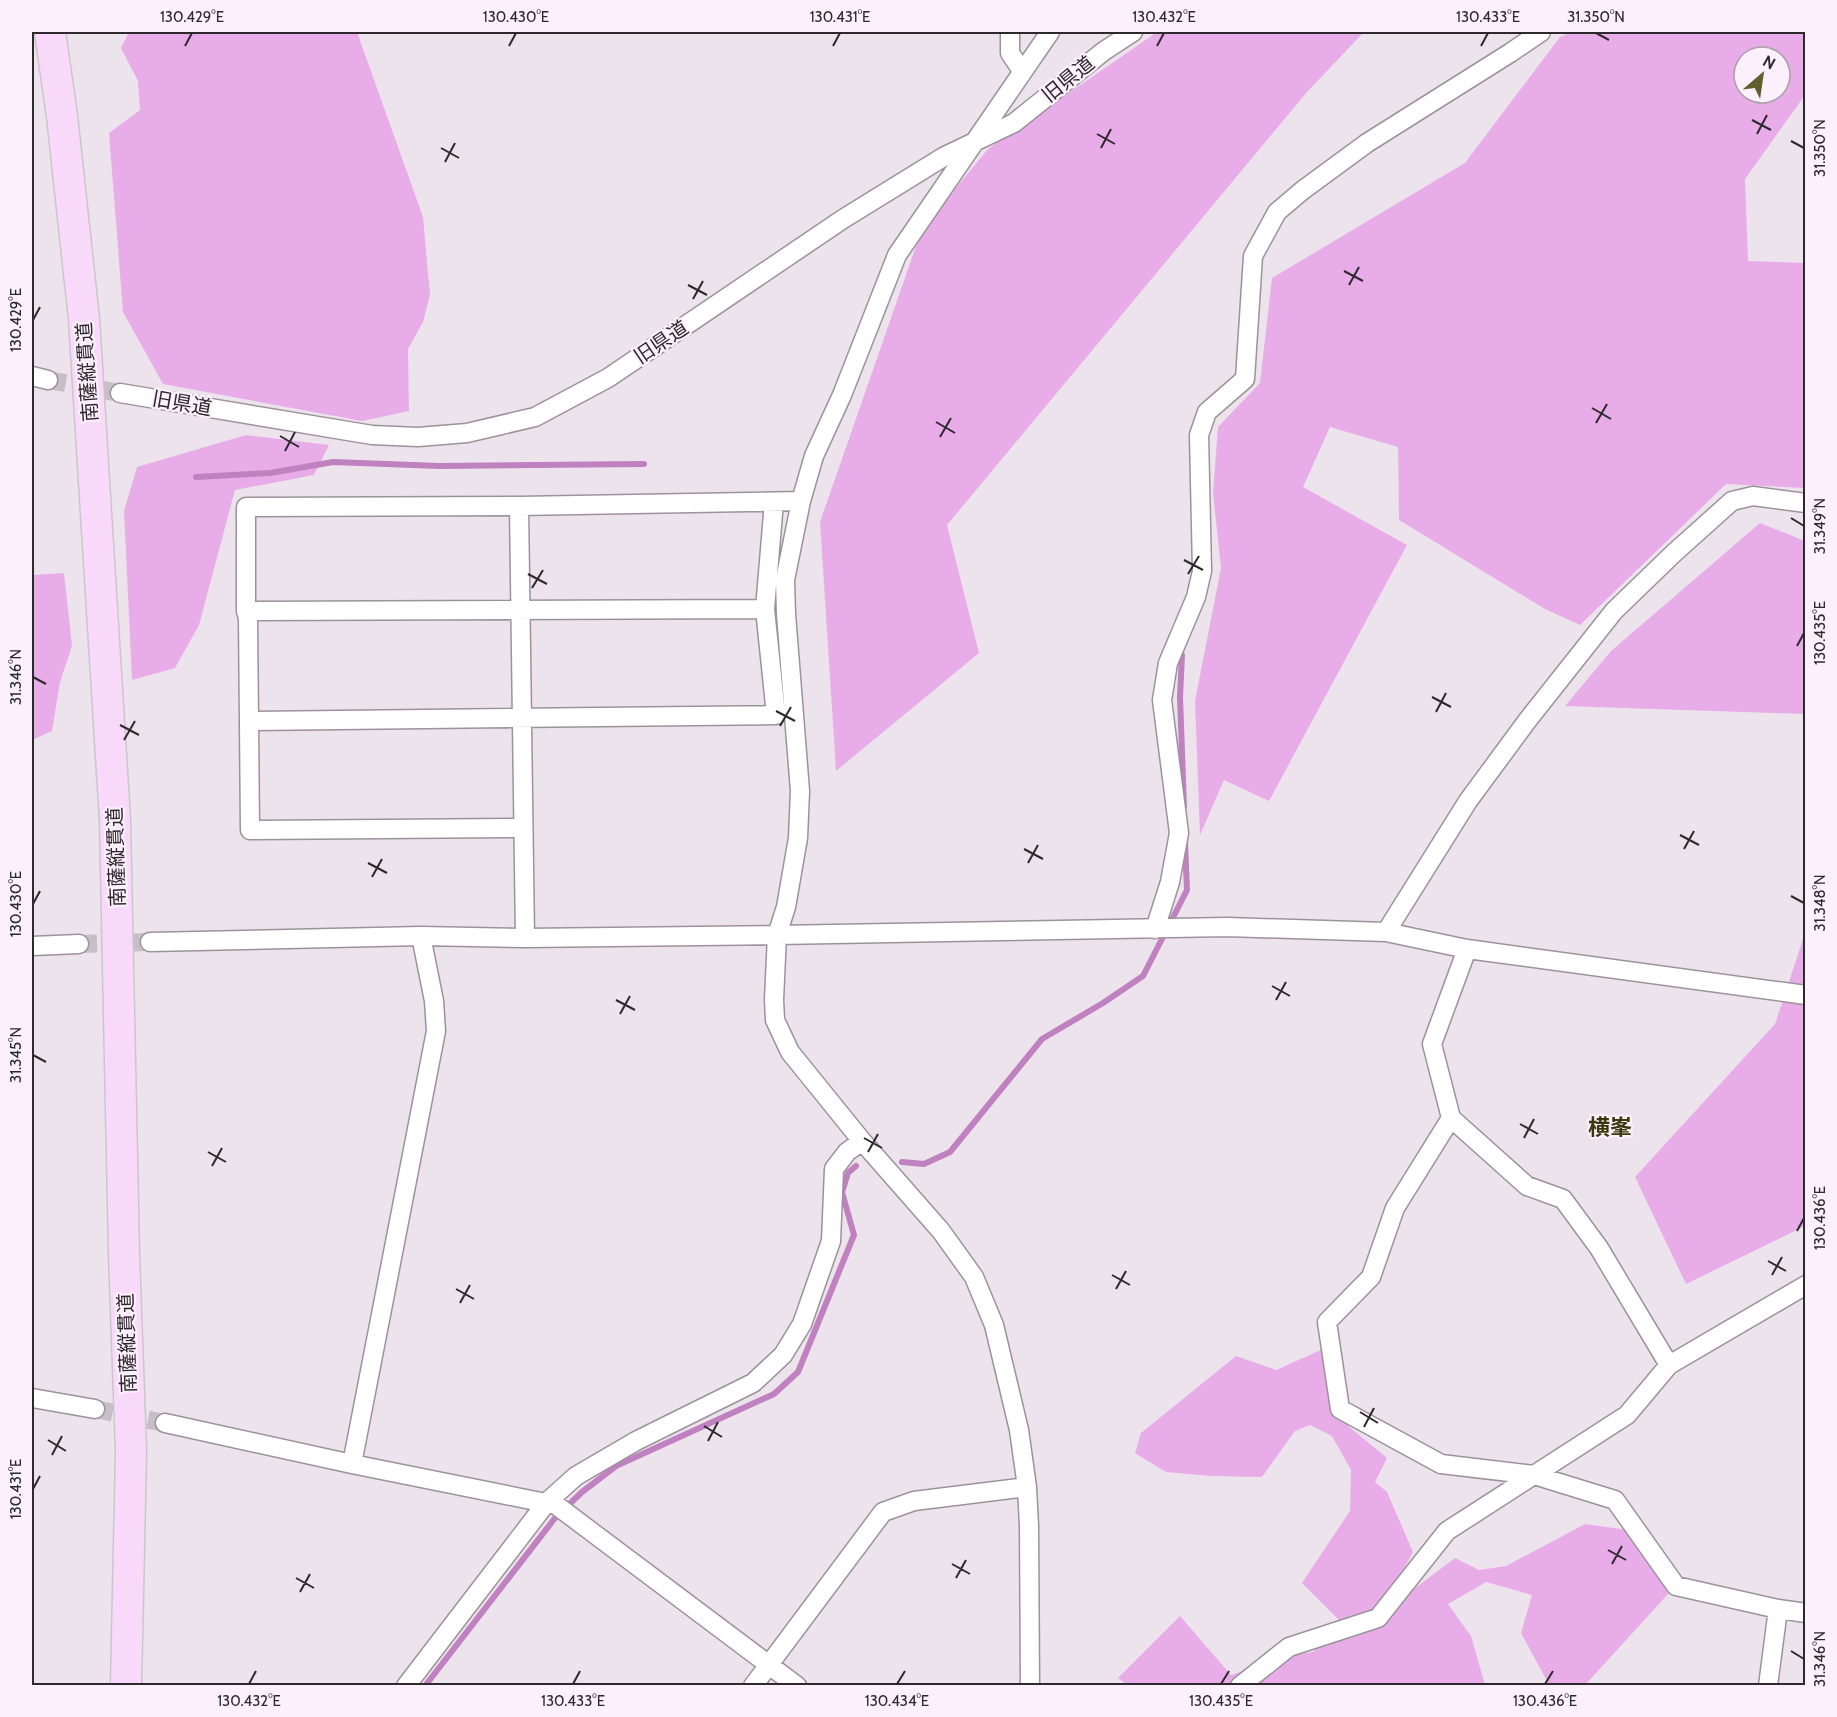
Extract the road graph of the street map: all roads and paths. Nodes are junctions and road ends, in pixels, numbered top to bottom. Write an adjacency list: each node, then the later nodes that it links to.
1 (51, 32): 43 (main road, 南薩縦貫道)
2 (1010, 32): 6 (street)
3 (1050, 32): 6 (street)
4 (1133, 32): 7 (street, 旧県道)
5 (1541, 32): 19 (street)
6 (1022, 71): 7 (street)
7 (975, 142): 8 (street, 旧県道); 9 (street)
8 (120, 393)
9 (801, 501): 10 (street); 21 (street)
10 (774, 502): 12 (street); 13 (street)
11 (1806, 503): 20 (street)
12 (519, 506): 14 (street); 15 (street)
13 (765, 609): 14 (street); 16 (street)
14 (520, 610): 15 (street); 16 (street)
15 (246, 611): 17 (street)
16 (522, 718): 17 (street); 18 (street)
17 (249, 721): 18 (street)
18 (523, 828): 23 (street)
19 (1165, 929): 20 (street); 21 (street)
20 (1386, 932): 27 (street)
21 (777, 935): 23 (street); 30 (street)
22 (421, 936): 23 (street); 24 (street); 36 (street)
23 (525, 938)
24 (150, 942)
25 (79, 944): 26 (street)
26 (32, 946)
27 (1467, 949): 28 (street); 29 (street)
28 (1806, 995)
29 (1451, 1118): 32 (street); 37 (street)
30 (862, 1141): 38 (street); 39 (street)
31 (1806, 1285): 32 (street)
32 (1669, 1365): 37 (street)
33 (32, 1398): 34 (street)
34 (95, 1409)
35 (165, 1423): 36 (street)
36 (352, 1464): 39 (street)
37 (1534, 1475): 40 (street); 48 (street)
38 (1027, 1487): 42 (street); 47 (street)
39 (557, 1507): 42 (street); 44 (street)
40 (1778, 1609): 41 (street); 49 (street)
41 (1806, 1613)
42 (769, 1665): 45 (street); 46 (street)
43 (126, 1686)
44 (406, 1686)
45 (753, 1686)
46 (797, 1686)
47 (1030, 1686)
48 (1240, 1686)
49 (1768, 1686)

